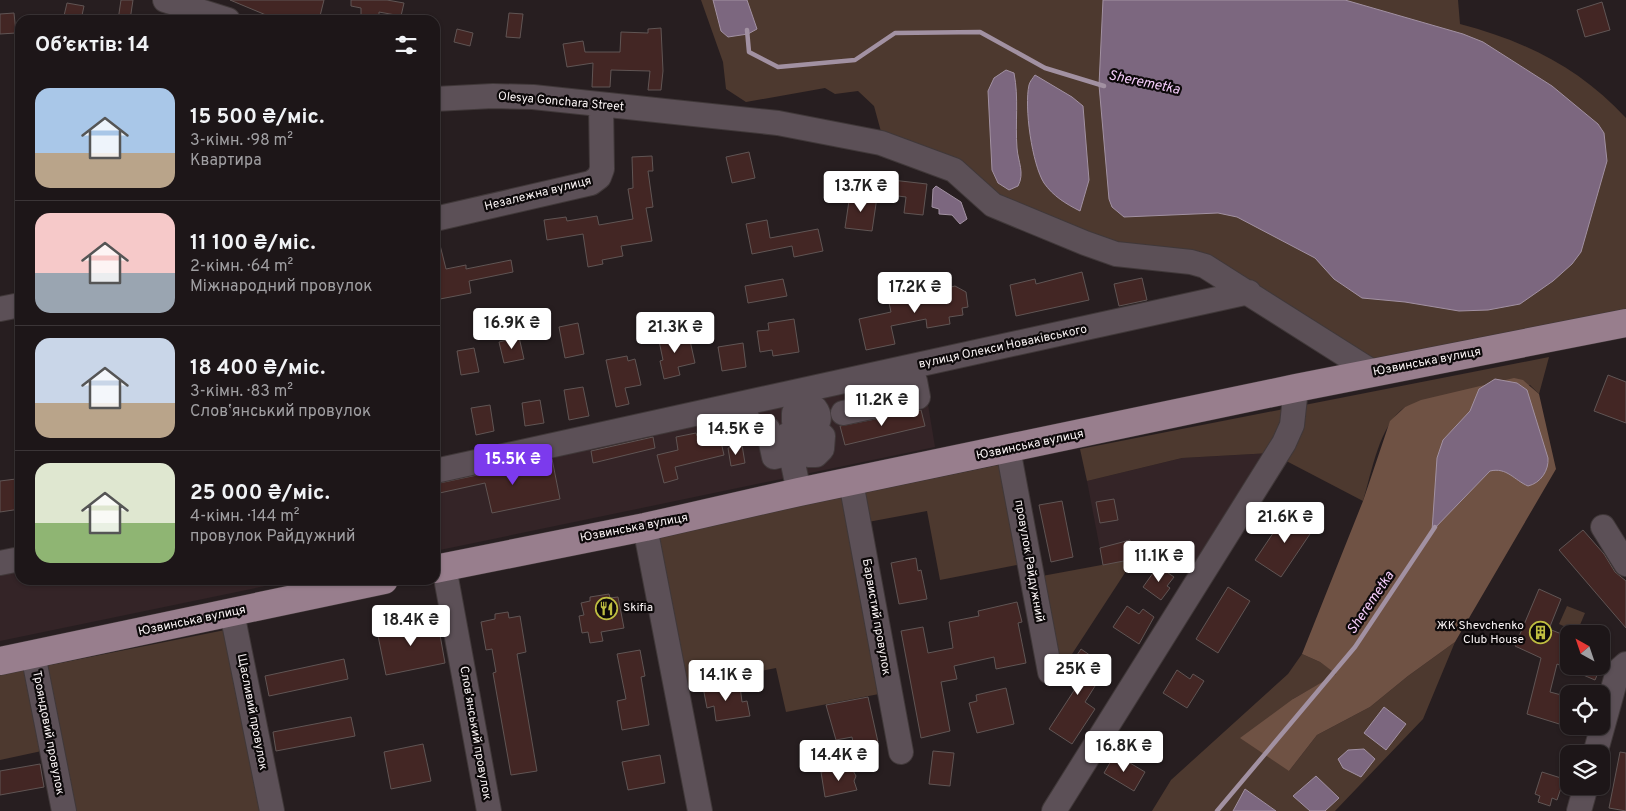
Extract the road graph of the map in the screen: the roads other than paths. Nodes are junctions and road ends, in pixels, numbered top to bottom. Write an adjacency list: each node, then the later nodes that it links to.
1 (165, 0): 2 (street)
2 (212, 15)
3 (440, 99): 4 (street, Olesya Gonchara Street)
4 (601, 105): 5 (street, Незалежна вулиця); 6 (street, Olesya Gonchara Street)
5 (440, 218)
6 (1249, 292): 10 (street, Olesya Gonchara Street); 19 (street, вулиця Олекси Новаківського)
7 (15, 306): 8 (street)
8 (0, 309)
9 (1626, 323): 10 (main road, Юзвинська вулиця)
10 (1374, 372): 11 (main road, Юзвинська вулиця)
11 (1296, 388): 17 (main road, Юзвинська вулиця); 41 (street)
12 (792, 407): 13 (street); 14 (street); 16 (street); 18 (street)
13 (843, 413)
14 (747, 418): 15 (street); 18 (street)
15 (721, 423)
16 (809, 430)
17 (1008, 450): 20 (main road, Юзвинська вулиця); 33 (street, провулок Райдужний)
18 (790, 453): 21 (street)
19 (440, 470)
20 (851, 482): 21 (main road, Юзвинська вулиця); 35 (street, Барвистий провулок)
21 (799, 492): 22 (main road, Юзвинська вулиця)
22 (645, 527): 27 (main road, Юзвинська вулиця); 40 (street)
23 (1603, 527): 26 (street)
24 (15, 560): 25 (street)
25 (0, 563)
26 (1626, 564)
27 (440, 568): 39 (street, Словʼянський провулок)
28 (361, 585): 29 (main road, Юзвинська вулиця)
29 (232, 613): 30 (main road, Юзвинська вулиця); 38 (street, Щасливий провулок)
30 (33, 654): 31 (main road, Юзвинська вулиця); 37 (street, Трояндовий провулок)
31 (0, 661)
32 (1626, 664): 34 (street)
33 (1050, 672)
34 (1597, 745)
35 (901, 752)
36 (1583, 795): 42 (street)
37 (64, 811)
38 (272, 811)
39 (489, 811)
40 (700, 811)
41 (1054, 811)
42 (1579, 811)

